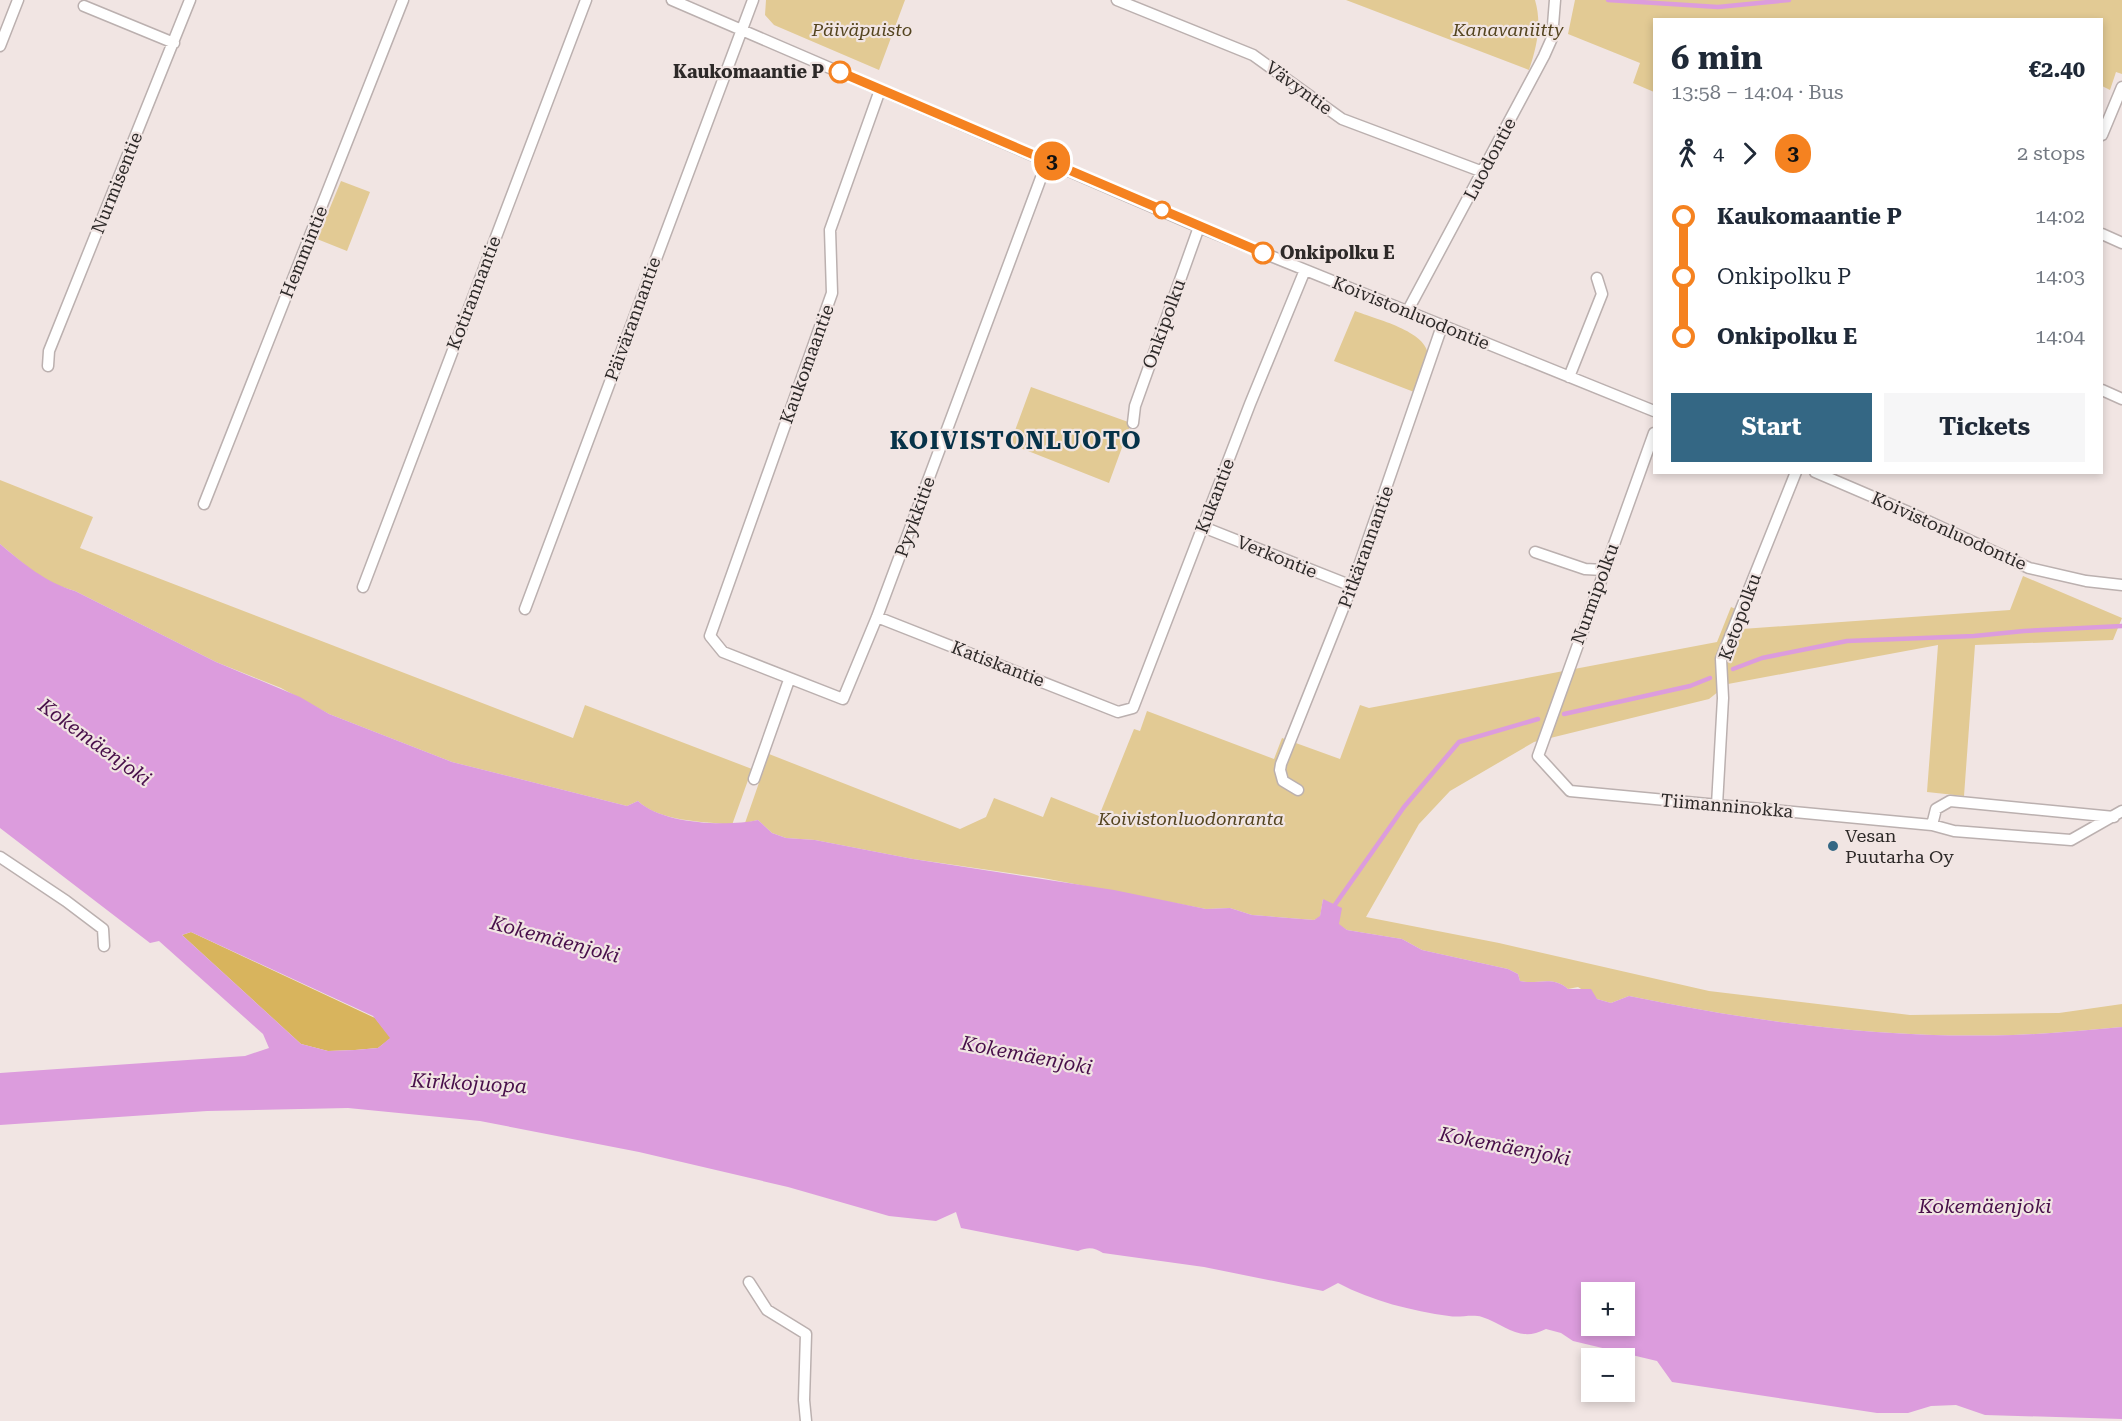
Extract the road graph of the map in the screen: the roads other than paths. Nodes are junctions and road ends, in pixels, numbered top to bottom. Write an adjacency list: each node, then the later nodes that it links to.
1 (18, 0): 12 (street)
2 (190, 0): 11 (street, Nurmisentie)
3 (403, 0): 34 (street, Hemmintie)
4 (586, 0): 40 (street, Kotirannantie)
5 (672, 0): 10 (street, Koivistonluodontie)
6 (753, 0): 10 (street, Päivärannantie)
7 (1117, 0): 17 (street, Vävyntie)
8 (1555, 0): 17 (street, Luodontie)
9 (84, 6): 11 (street)
10 (741, 29): 14 (street, Koivistonluodontie); 41 (street, Päivärannantie)
11 (174, 43): 25 (street, Nurmisentie)
12 (0, 46)
13 (2122, 87): 15 (street)
14 (880, 90): 16 (street, Koivistonluodontie); 43 (street, Kaukomaantie)
15 (2103, 133)
16 (1048, 159): 18 (street, Koivistonluodontie); 42 (street, Pyykkitie)
17 (1483, 172): 23 (street, Luodontie)
18 (1199, 226): 21 (street, Koivistonluodontie); 30 (street, Onkipolku)
19 (2103, 234): 20 (street)
20 (2122, 243)
21 (1305, 270): 23 (street, Koivistonluodontie); 35 (street, Kukantie)
22 (1597, 278): 26 (street)
23 (1407, 312): 24 (street, Koivistonluodontie)
24 (1442, 326): 26 (street, Koivistonluodontie); 39 (street, Pitkärannantie)
25 (48, 366)
26 (1569, 377): 29 (street, Koivistonluodontie)
27 (2103, 390): 28 (street)
28 (2122, 399)
29 (1653, 411)
30 (1133, 423)
31 (1653, 435): 37 (street, Nurmipolku)
32 (1796, 474): 49 (street, Ketopolku)
33 (1820, 474): 38 (street, Koivistonluodontie)
34 (204, 504)
35 (1203, 527): 39 (street, Verkontie); 45 (street, Kukantie)
36 (1535, 552): 37 (street)
37 (1603, 570): 46 (street, Nurmipolku)
38 (2122, 585)
39 (1352, 586): 48 (street, Pitkärannantie)
40 (363, 587)
41 (525, 609)
42 (877, 617): 44 (street, Pyykkitie); 45 (street, Katiskantie)
43 (710, 636): 44 (street, Pyykkitie)
44 (789, 680): 47 (street)
45 (1118, 712)
46 (1538, 756): 49 (street, Tiimanninokka)
47 (754, 779)
48 (1298, 790)
49 (1717, 805): 51 (street, Tiimanninokka)
50 (2118, 814): 51 (street, Tiimanninokka); 51 (street, Tiimanninokka)
51 (1932, 825)
52 (0, 857): 53 (street)
53 (104, 946)
54 (749, 1282): 55 (street)
55 (806, 1421)

